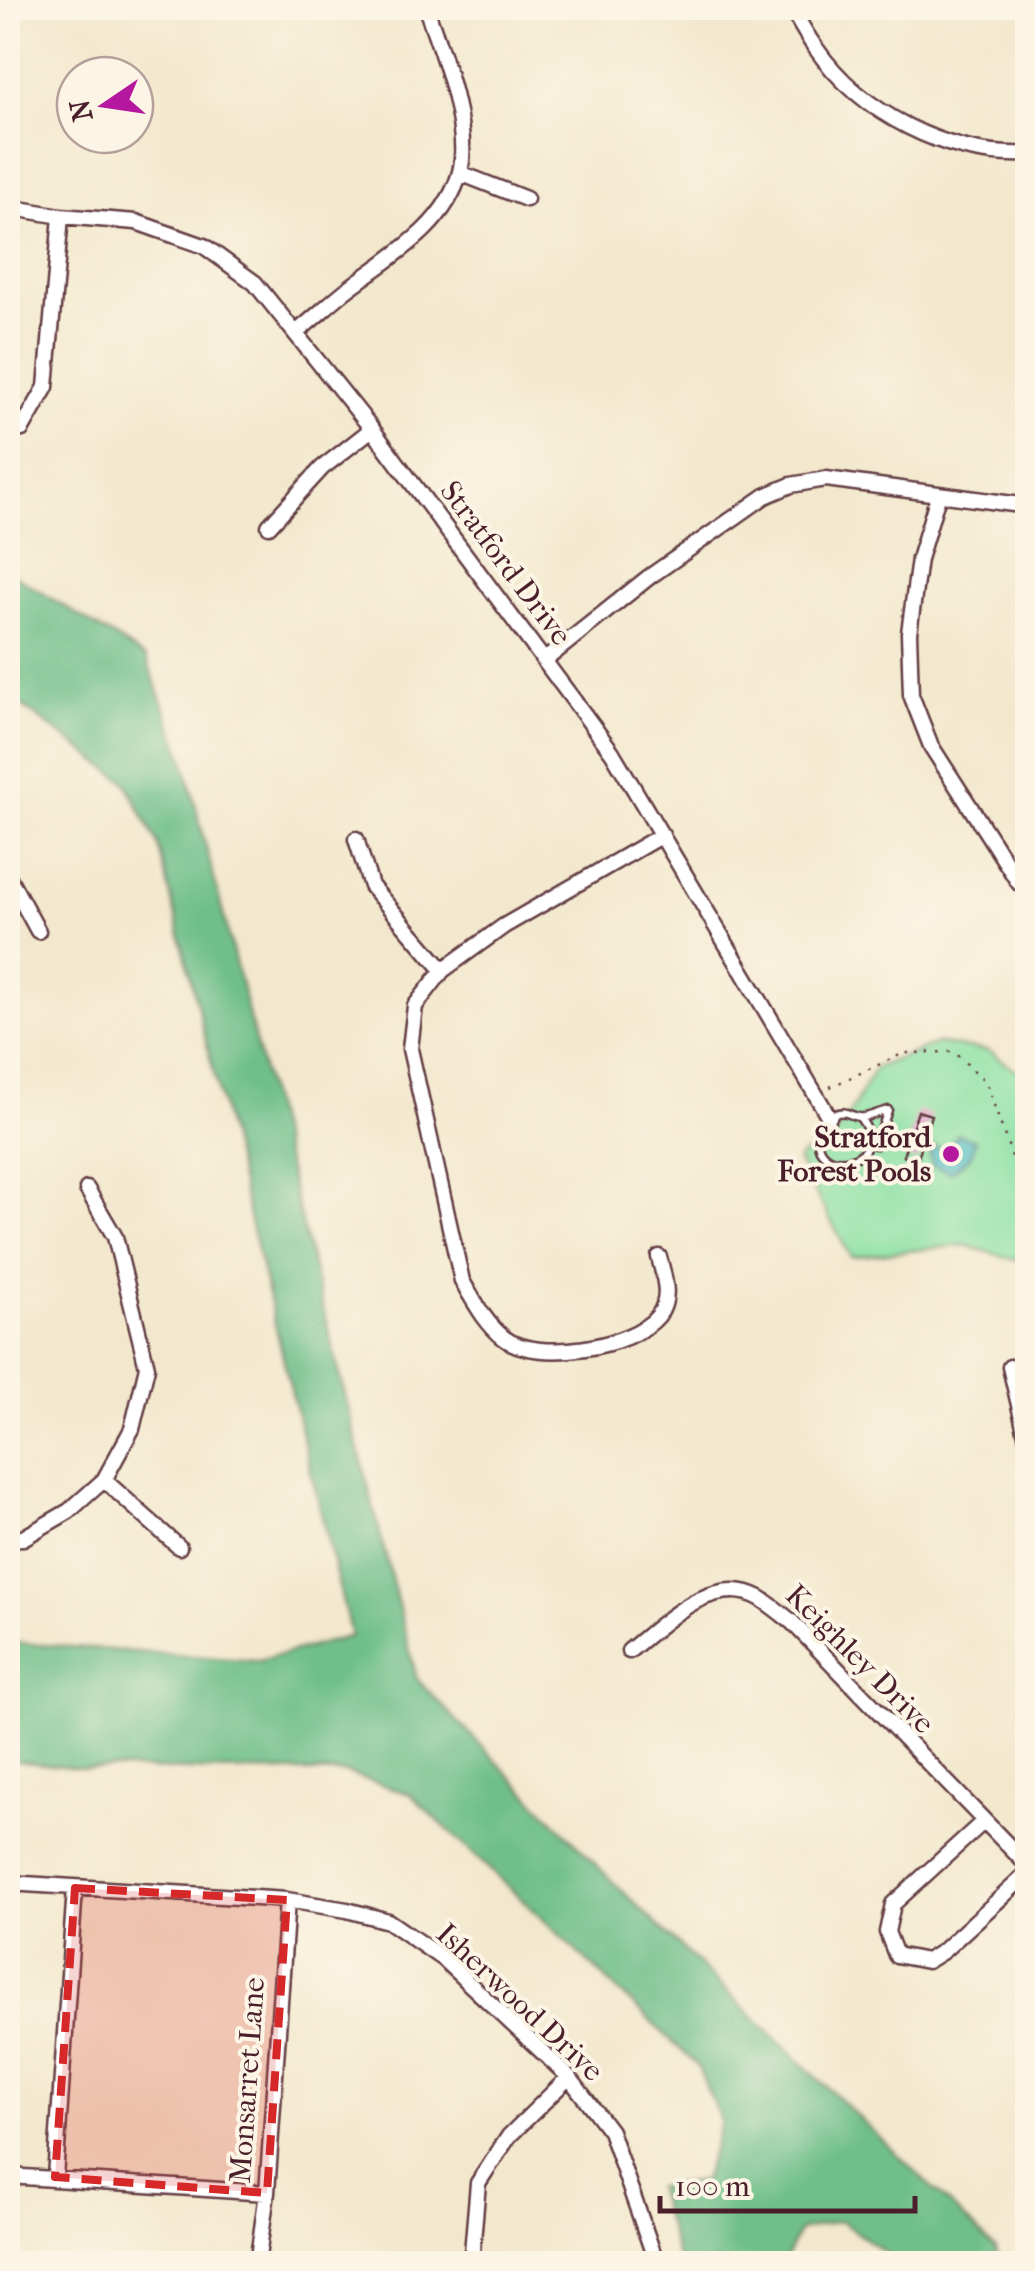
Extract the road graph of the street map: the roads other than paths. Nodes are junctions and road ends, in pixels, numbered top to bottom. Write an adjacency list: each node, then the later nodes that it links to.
1 (426, 8): 4 (street)
2 (791, 8): 3 (street)
3 (1028, 154)
4 (460, 173): 5 (street); 8 (street)
5 (526, 198)
6 (8, 207): 7 (street, Stratford Drive)
7 (61, 216): 8 (street, Stratford Drive); 10 (street)
8 (297, 332): 9 (street, Stratford Drive)
9 (372, 428): 13 (street); 14 (street, Stratford Drive)
10 (22, 429)
11 (938, 496): 12 (street); 14 (street); 18 (street)
12 (1028, 506)
13 (269, 526)
14 (545, 660): 15 (street, Stratford Drive)
15 (662, 835): 20 (street); 21 (street, Stratford Drive)
16 (356, 838): 20 (street)
17 (8, 876): 19 (street)
18 (1019, 883)
19 (38, 931)
20 (442, 970): 25 (street)
21 (828, 1117): 22 (lane); 23 (lane)
22 (860, 1118): 23 (lane); 23 (lane)
23 (868, 1142)
24 (87, 1188): 28 (street)
25 (660, 1257)
26 (1010, 1367): 27 (street)
27 (1028, 1443)
28 (104, 1480): 29 (street); 30 (street)
29 (8, 1539)
30 (180, 1548)
31 (629, 1651): 32 (street, Keighley Drive)
32 (982, 1822): 33 (street, Keighley Drive); 33 (street)
33 (1028, 1869)
34 (8, 1883): 35 (street, Isherwood Drive)
35 (74, 1888): 36 (street, Isherwood Drive); 39 (street)
36 (287, 1900): 37 (street, Isherwood Drive); 40 (street, Monsarret Lane)
37 (569, 2078): 42 (street); 43 (street, Isherwood Drive)
38 (8, 2176): 39 (street)
39 (55, 2177): 40 (street)
40 (266, 2194): 41 (street, Monsarret Lane)
41 (257, 2264)
42 (471, 2264)
43 (656, 2264)

